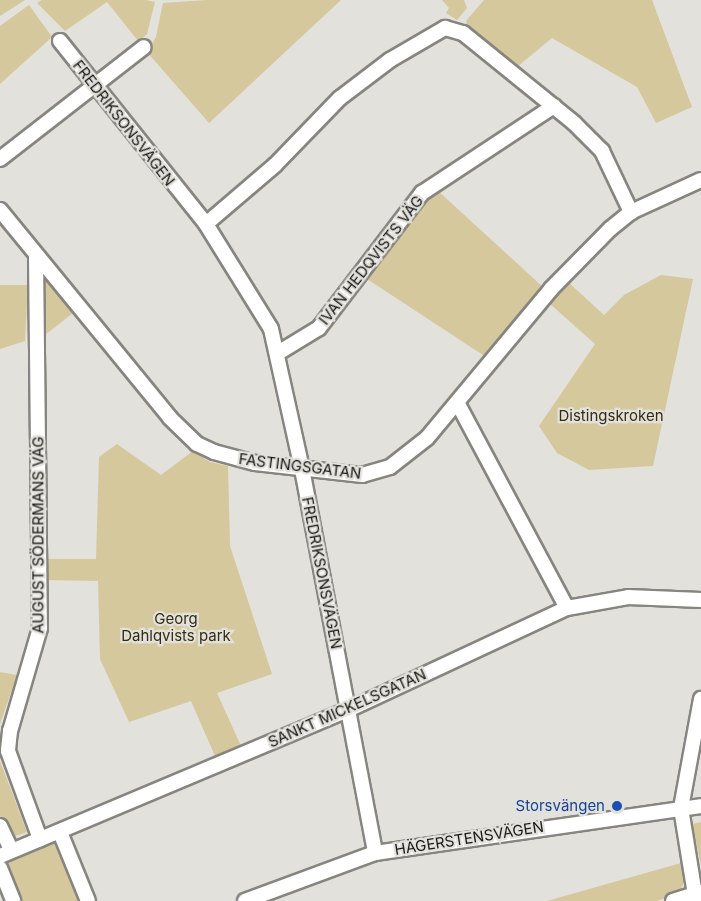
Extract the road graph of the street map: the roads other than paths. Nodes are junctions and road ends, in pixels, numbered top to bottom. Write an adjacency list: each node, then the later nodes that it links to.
1 (60, 41): 3 (street, FREDRIKSONSVÄGEN)
2 (144, 47): 3 (street)
3 (95, 85): 5 (street); 9 (street, FREDRIKSONSVÄGEN)
4 (554, 106): 8 (street); 9 (street); 11 (street, IVAN HEDQVISTS VÄG)
5 (0, 159)
6 (701, 180): 8 (street, FASTINGSGATAN)
7 (0, 210): 10 (street, FASTINGSGATAN)
8 (631, 212): 12 (street, FASTINGSGATAN)
9 (206, 224): 11 (street, FREDRIKSONSVÄGEN)
10 (36, 256): 13 (street, FASTINGSGATAN); 22 (street, AUGUST SÖDERMANS VÄG)
11 (278, 353): 13 (street, FREDRIKSONSVÄGEN)
12 (458, 404): 13 (street, FASTINGSGATAN); 15 (street)
13 (302, 469): 17 (street, FREDRIKSONSVÄGEN)
14 (701, 600): 15 (street, SANKT MICKELSGATAN)
15 (567, 608): 17 (street, SANKT MICKELSGATAN)
16 (701, 699): 19 (street)
17 (348, 710): 21 (street, SANKT MICKELSGATAN); 24 (street, FREDRIKSONSVÄGEN)
18 (701, 806): 19 (street, HÄGERSTENSVÄGEN)
19 (681, 808): 24 (street, HÄGERSTENSVÄGEN); 26 (street)
20 (0, 826): 23 (street)
21 (60, 832): 22 (street, SANKT MICKELSGATAN); 28 (street)
22 (40, 839): 23 (street, SANKT MICKELSGATAN)
23 (6, 853)
24 (375, 853): 29 (street, HÄGERSTENSVÄGEN)
25 (0, 868): 27 (street)
26 (697, 896): 30 (street)
27 (13, 901)
28 (88, 901)
29 (245, 901)
30 (673, 901)

